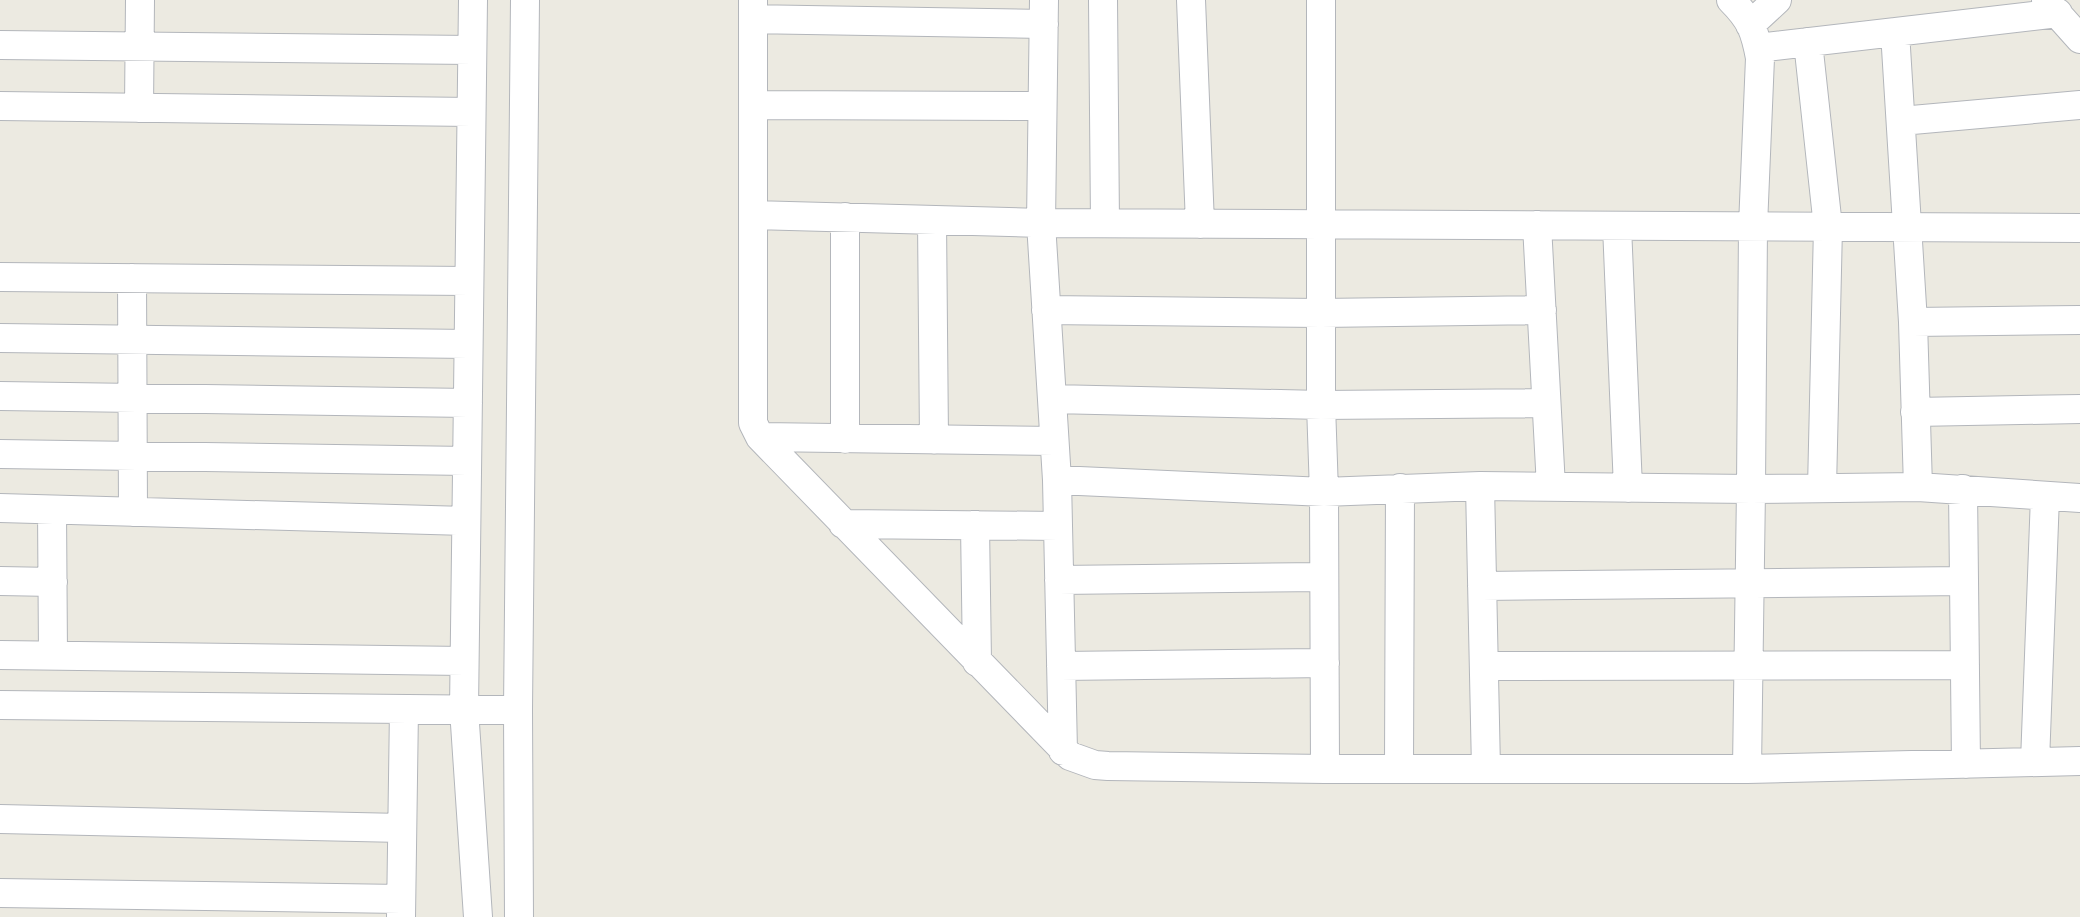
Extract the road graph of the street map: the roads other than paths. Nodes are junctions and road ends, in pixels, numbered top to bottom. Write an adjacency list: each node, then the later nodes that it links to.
1 (140, 0): 19 (street)
2 (472, 0): 20 (street)
3 (525, 0): 105 (street)
4 (1103, 0): 32 (street)
5 (1192, 0): 33 (street)
6 (1321, 0): 34 (street)
7 (1731, 0): 15 (street)
8 (1777, 0): 15 (street)
9 (2052, 7): 14 (street); 16 (street)
10 (753, 10): 11 (street); 21 (street)
11 (850, 10): 12 (street)
12 (935, 11): 13 (street)
13 (1044, 12): 24 (street)
14 (1895, 32): 17 (street); 27 (street)
15 (1754, 37): 17 (street); 37 (street)
16 (2080, 39)
17 (1808, 42): 38 (street)
18 (0, 45): 19 (street)
19 (140, 46): 20 (street); 25 (street)
20 (472, 50): 26 (street)
21 (753, 105): 24 (street); 28 (street)
22 (2080, 105): 27 (street)
23 (0, 106): 25 (street)
24 (1042, 106): 31 (street)
25 (139, 108): 26 (street)
26 (471, 112): 43 (street)
27 (1901, 121): 39 (street)
28 (753, 215): 29 (street); 60 (street)
29 (845, 217): 30 (street); 61 (street)
30 (932, 220): 31 (street); 62 (street)
31 (1040, 223): 32 (street); 44 (street)
32 (1105, 223): 33 (street)
33 (1200, 224): 34 (street)
34 (1322, 224): 35 (street); 46 (street)
35 (1537, 225): 36 (street); 45 (street)
36 (1617, 226): 37 (street); 72 (street)
37 (1753, 226): 38 (street); 74 (street)
38 (1828, 227): 39 (street); 73 (street)
39 (1907, 227): 40 (street); 48 (street)
40 (2080, 228)
41 (0, 277): 42 (street)
42 (132, 278): 43 (street); 50 (street)
43 (469, 281): 51 (street)
44 (1046, 310): 46 (street); 54 (street)
45 (1542, 310): 46 (street); 56 (street)
46 (1320, 313): 57 (street)
47 (2080, 320): 48 (street)
48 (1913, 322): 59 (street)
49 (0, 338): 50 (street)
50 (132, 340): 51 (street); 53 (street)
51 (468, 344): 55 (street)
52 (0, 396): 53 (street)
53 (132, 398): 55 (street); 65 (street)
54 (1052, 400): 57 (street); 63 (street)
55 (468, 403): 66 (street)
56 (1546, 403): 57 (street); 69 (street)
57 (1321, 405): 76 (street)
58 (2080, 409): 59 (street)
59 (1915, 412): 70 (street)
60 (760, 438): 61 (street); 83 (street)
61 (845, 438): 62 (street)
62 (934, 440): 63 (street)
63 (1054, 441): 67 (street)
64 (0, 454): 65 (street)
65 (132, 456): 66 (street); 81 (street)
66 (467, 461): 82 (street)
67 (1056, 480): 76 (street); 85 (street)
68 (1480, 486): 69 (street); 71 (street); 92 (street)
69 (1551, 487): 72 (street)
70 (1918, 487): 73 (street); 75 (street)
71 (1400, 488): 76 (street); 111 (street)
72 (1628, 488): 74 (street)
73 (1822, 488): 74 (street)
74 (1751, 490): 91 (street)
75 (1963, 490): 77 (street); 89 (street)
76 (1324, 492): 86 (street)
77 (2045, 496): 78 (street); 108 (street)
78 (2080, 498)
79 (0, 508): 80 (street)
80 (52, 510): 81 (street); 90 (street)
81 (133, 512): 82 (street)
82 (466, 521): 95 (street)
83 (844, 524): 84 (street); 96 (street)
84 (975, 525): 85 (street); 96 (street)
85 (1058, 526): 87 (street)
86 (1324, 577): 87 (street); 97 (street)
87 (1059, 580): 99 (street)
88 (0, 581): 90 (street)
89 (1964, 581): 91 (street); 98 (street)
90 (53, 582): 94 (street)
91 (1748, 583): 92 (street); 101 (street)
92 (1482, 586): 100 (street)
93 (0, 655): 94 (street)
94 (53, 656): 95 (street)
95 (464, 661): 104 (street)
96 (977, 662): 106 (street)
97 (1325, 663): 99 (street); 110 (street)
98 (1965, 665): 101 (street); 109 (street)
99 (1061, 666): 106 (street)
100 (1484, 666): 101 (street); 112 (street)
101 (1748, 666): 113 (street)
102 (0, 705): 103 (street)
103 (404, 708): 104 (street); 115 (street)
104 (464, 709): 105 (street); 118 (street)
105 (518, 710): 119 (street)
106 (1063, 751): 110 (street)
107 (2080, 761): 108 (street)
108 (2035, 762): 109 (street)
109 (1966, 764): 113 (street)
110 (1325, 769): 111 (street)
111 (1399, 769): 112 (street)
112 (1486, 769): 113 (street)
113 (1747, 769)
114 (0, 819): 115 (street)
115 (402, 828): 117 (street)
116 (0, 893): 117 (street)
117 (401, 908)
118 (478, 917)
119 (519, 917)

